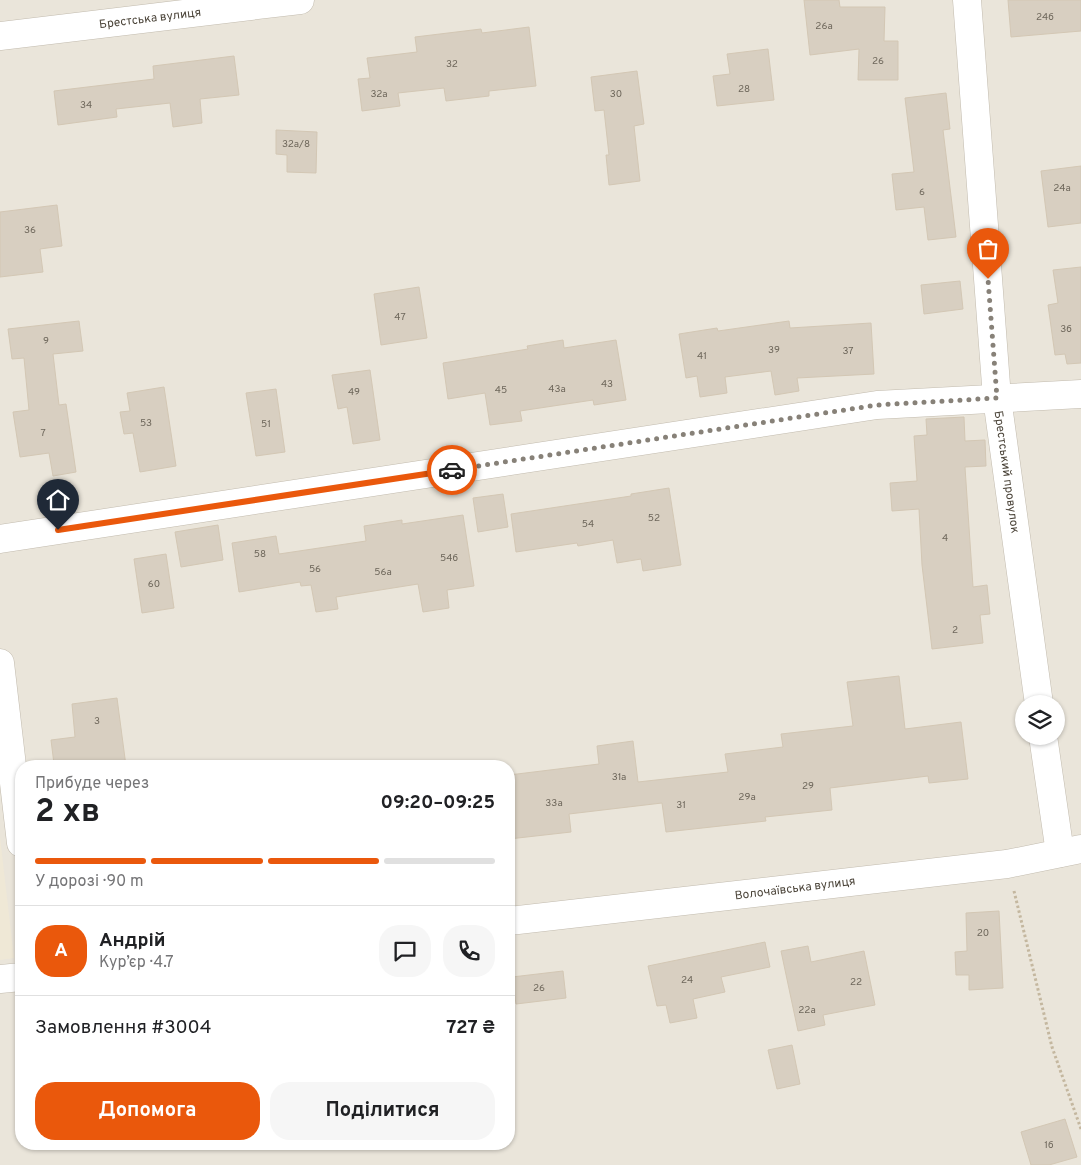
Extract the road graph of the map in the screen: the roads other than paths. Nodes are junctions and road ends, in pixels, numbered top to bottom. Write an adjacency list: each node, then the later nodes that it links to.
1 (300, 0): 3 (street, Брестська вулиця)
2 (967, 0): 5 (street, Брестський провулок)
3 (0, 36)
4 (1081, 394): 5 (street)
5 (997, 398): 6 (street); 8 (street, Брестський провулок)
6 (0, 539)
7 (0, 663): 10 (street)
8 (1038, 695)
9 (1046, 745): 11 (street)
10 (15, 792)
11 (1070, 851): 12 (street, Волочаївська вулиця)
12 (515, 920)
13 (15, 978): 14 (street)
14 (0, 979)

